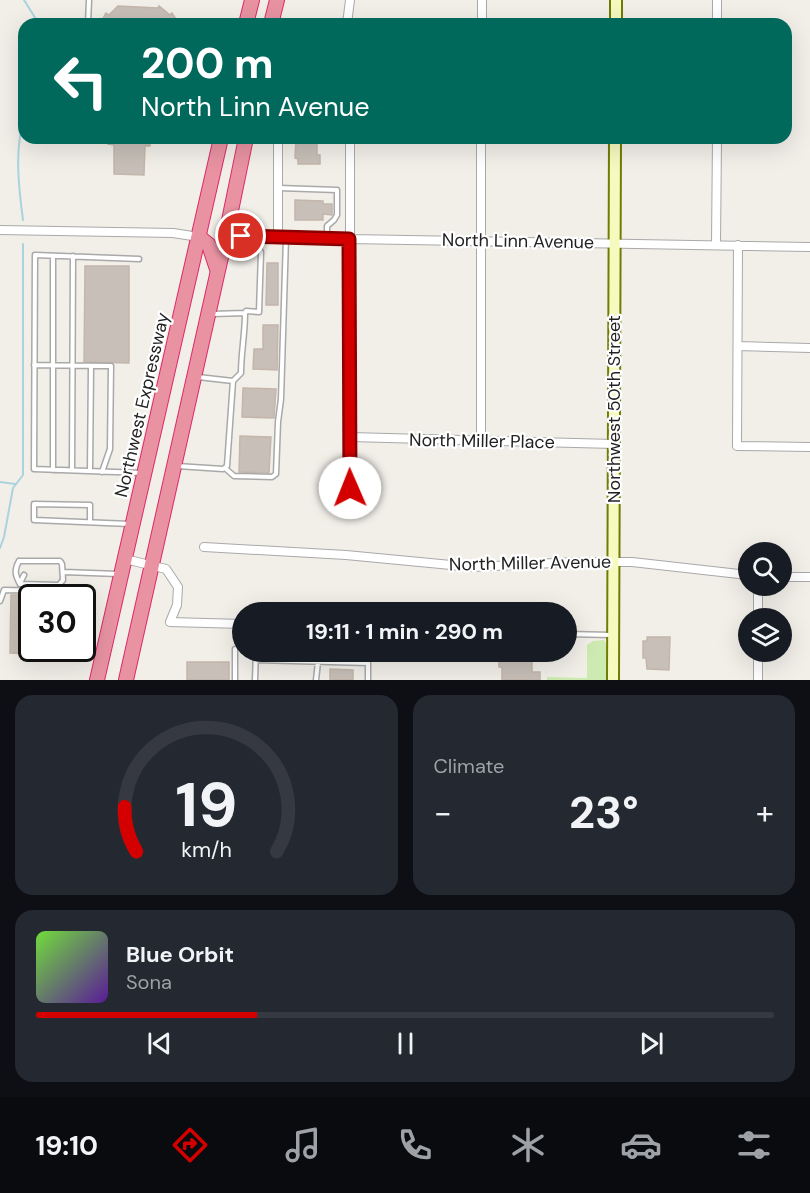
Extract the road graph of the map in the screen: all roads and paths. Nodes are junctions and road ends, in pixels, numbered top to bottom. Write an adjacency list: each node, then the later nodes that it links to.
1 (89, 0): 8 (lane)
2 (252, 0): 9 (highway)
3 (278, 0): 10 (highway)
4 (350, 0): 11 (street)
5 (482, 0): 12 (street)
6 (616, 0): 13 (street)
7 (717, 0): 14 (street)
8 (88, 18)
9 (248, 18)
10 (273, 18)
11 (348, 18)
12 (482, 18)
13 (616, 18)
14 (717, 18)
15 (220, 144): 26 (highway, Northwest Expressway)
16 (245, 144): 24 (highway)
17 (278, 144): 22 (street)
18 (350, 144): 29 (street)
19 (481, 144): 30 (street)
20 (615, 144): 31 (street, Northwest 50th Street)
21 (717, 144): 32 (street)
22 (278, 188): 27 (street); 28 (lane)
23 (0, 230): 26 (street)
24 (226, 235): 25 (street, North Linn Avenue); 38 (highway)
25 (255, 236): 27 (street, North Linn Avenue); 39 (lane)
26 (199, 237): 38 (highway); 59 (highway, Northwest Expressway)
27 (282, 237): 28 (street, North Linn Avenue); 54 (lane)
28 (327, 238): 29 (street, North Linn Avenue)
29 (349, 239): 30 (street, North Linn Avenue); 49 (street)
30 (481, 240): 31 (street, North Linn Avenue); 50 (street)
31 (615, 243): 32 (street, North Linn Avenue); 51 (street, Northwest 50th Street)
32 (716, 244): 33 (street, North Linn Avenue)
33 (738, 245): 34 (street, North Linn Avenue); 41 (street)
34 (810, 246)
35 (53, 256): 36 (lane); 43 (lane); 44 (lane)
36 (73, 256): 37 (lane); 45 (lane)
37 (139, 259)
38 (218, 271): 40 (highway)
39 (244, 313): 40 (lane); 48 (lane)
40 (208, 314): 47 (highway)
41 (738, 346): 42 (street); 52 (street)
42 (810, 348)
43 (34, 365): 44 (lane); 55 (lane)
44 (52, 365): 45 (lane); 55 (lane)
45 (73, 365): 46 (lane); 56 (lane)
46 (90, 366): 57 (lane); 58 (lane)
47 (194, 377): 48 (lane); 53 (highway)
48 (233, 381): 54 (lane)
49 (350, 437): 50 (street, North Miller Place); 60 (street)
50 (481, 441): 51 (street, North Miller Place)
51 (614, 444): 66 (street, Northwest 50th Street)
52 (810, 447)
53 (174, 466): 54 (lane); 67 (highway)
54 (225, 468)
55 (53, 470): 56 (lane)
56 (72, 470): 57 (lane)
57 (90, 471): 58 (lane)
58 (102, 472): 59 (lane)
59 (146, 473): 62 (highway, Northwest Expressway)
60 (350, 488)
61 (90, 521): 61 (lane); 62 (lane)
62 (133, 524): 64 (highway, Northwest Expressway)
63 (204, 547): 66 (street, North Miller Avenue)
64 (125, 560): 67 (street); 70 (highway, Northwest Expressway)
65 (19, 561): 68 (lane); 69 (lane); 75 (lane)
66 (614, 562): 71 (street, North Miller Avenue); 81 (street, Northwest 50th Street)
67 (151, 566): 79 (street); 87 (highway)
68 (24, 567)
69 (64, 572): 70 (lane); 76 (lane)
70 (122, 574): 86 (highway, Northwest Expressway)
71 (738, 574)
72 (24, 575): 75 (lane)
73 (792, 577): 74 (street)
74 (810, 578)
75 (20, 584)
76 (60, 584)
77 (18, 590): 78 (lane)
78 (0, 602)
79 (232, 624)
80 (577, 634): 81 (lane)
81 (613, 635): 92 (street, Northwest 50th Street)
82 (235, 662): 88 (lane)
83 (256, 662): 89 (lane)
84 (318, 662): 90 (lane); 91 (lane)
85 (758, 662): 93 (street)
86 (97, 680)
87 (126, 680)
88 (235, 680)
89 (255, 680)
90 (316, 680)
91 (368, 680)
92 (613, 680)
93 (758, 680)

